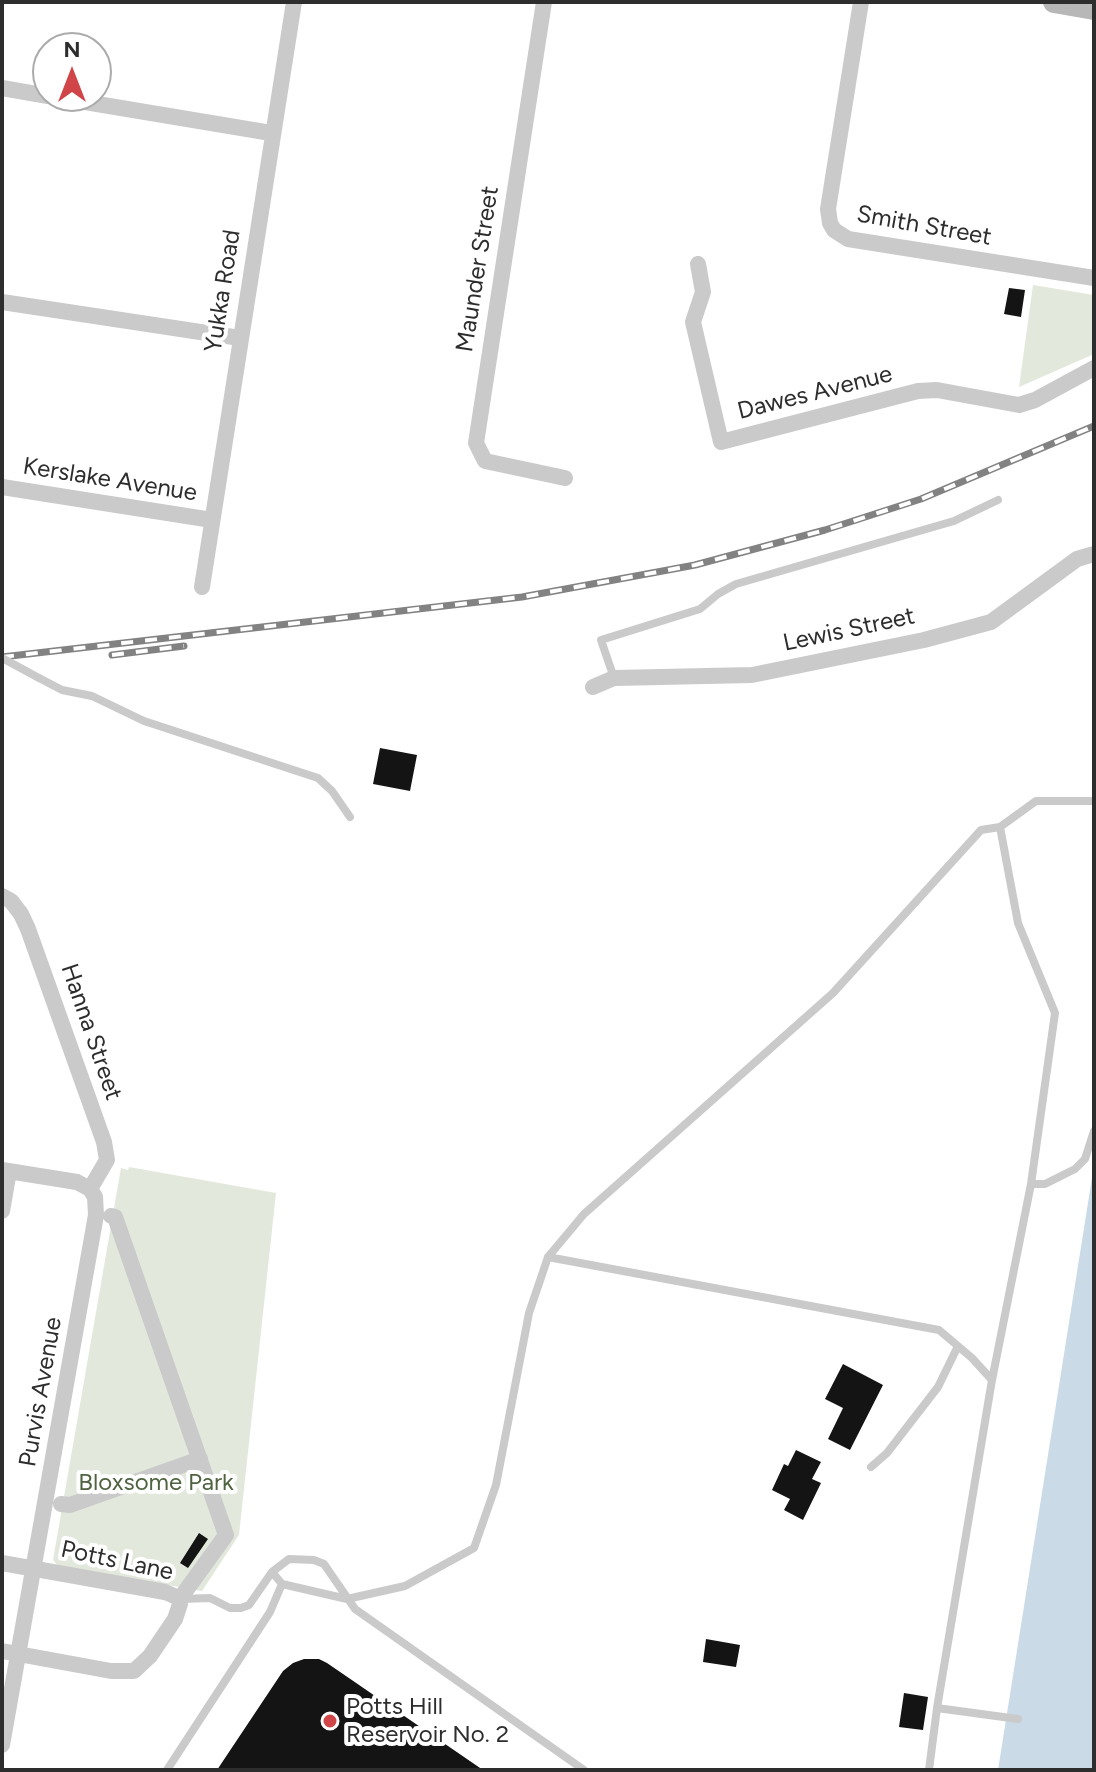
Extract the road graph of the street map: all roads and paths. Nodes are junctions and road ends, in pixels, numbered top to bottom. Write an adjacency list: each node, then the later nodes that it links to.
1 (294, 2): 9 (street, Yukka Road)
2 (544, 2): 15 (street, Maunder Street)
3 (861, 2): 11 (street, Smith Street)
4 (1054, 2): 5 (main road)
5 (1094, 9)
6 (2, 88): 7 (street)
7 (32, 93)
8 (112, 107): 9 (street)
9 (271, 133): 13 (street, Yukka Road)
10 (698, 264): 14 (street, Dawes Avenue)
11 (1094, 278)
12 (2, 302): 13 (street)
13 (240, 338): 18 (street, Yukka Road)
14 (1094, 368)
15 (565, 478)
16 (2, 487): 18 (street, Kerslake Avenue)
17 (998, 500): 22 (lane)
18 (212, 520): 20 (street, Yukka Road)
19 (1094, 554): 22 (street, Lewis Street)
20 (202, 587)
21 (2, 658): 25 (lane, bridge)
22 (614, 678): 23 (street, Lewis Street)
23 (593, 687)
24 (1094, 801): 26 (lane)
25 (350, 817)
26 (1000, 827): 30 (lane); 34 (lane)
27 (2, 896): 31 (street, Hanna Street)
28 (1094, 1131): 30 (lane)
29 (6, 1170): 31 (street); 32 (street)
30 (1031, 1184): 36 (lane)
31 (90, 1189): 41 (street, Purvis Avenue)
32 (2, 1211)
33 (111, 1216): 37 (street)
34 (548, 1257): 35 (lane); 44 (lane)
35 (958, 1346): 36 (lane); 38 (lane)
36 (992, 1380): 47 (lane)
37 (200, 1459): 39 (street); 45 (street)
38 (871, 1467)
39 (61, 1504)
40 (2, 1563): 41 (street, Potts Lane)
41 (34, 1568): 45 (street, Potts Lane); 46 (street, Purvis Avenue)
42 (272, 1572): 43 (lane); 44 (lane); 45 (lane)
43 (282, 1584): 44 (lane); 50 (lane)
44 (347, 1599): 51 (lane)
45 (179, 1600): 46 (street, Potts Lane)
46 (10, 1653): 49 (street, Purvis Avenue)
47 (937, 1708): 48 (lane); 52 (lane)
48 (1018, 1719)
49 (2, 1745)
50 (167, 1770)
51 (584, 1770)
52 (929, 1770)

